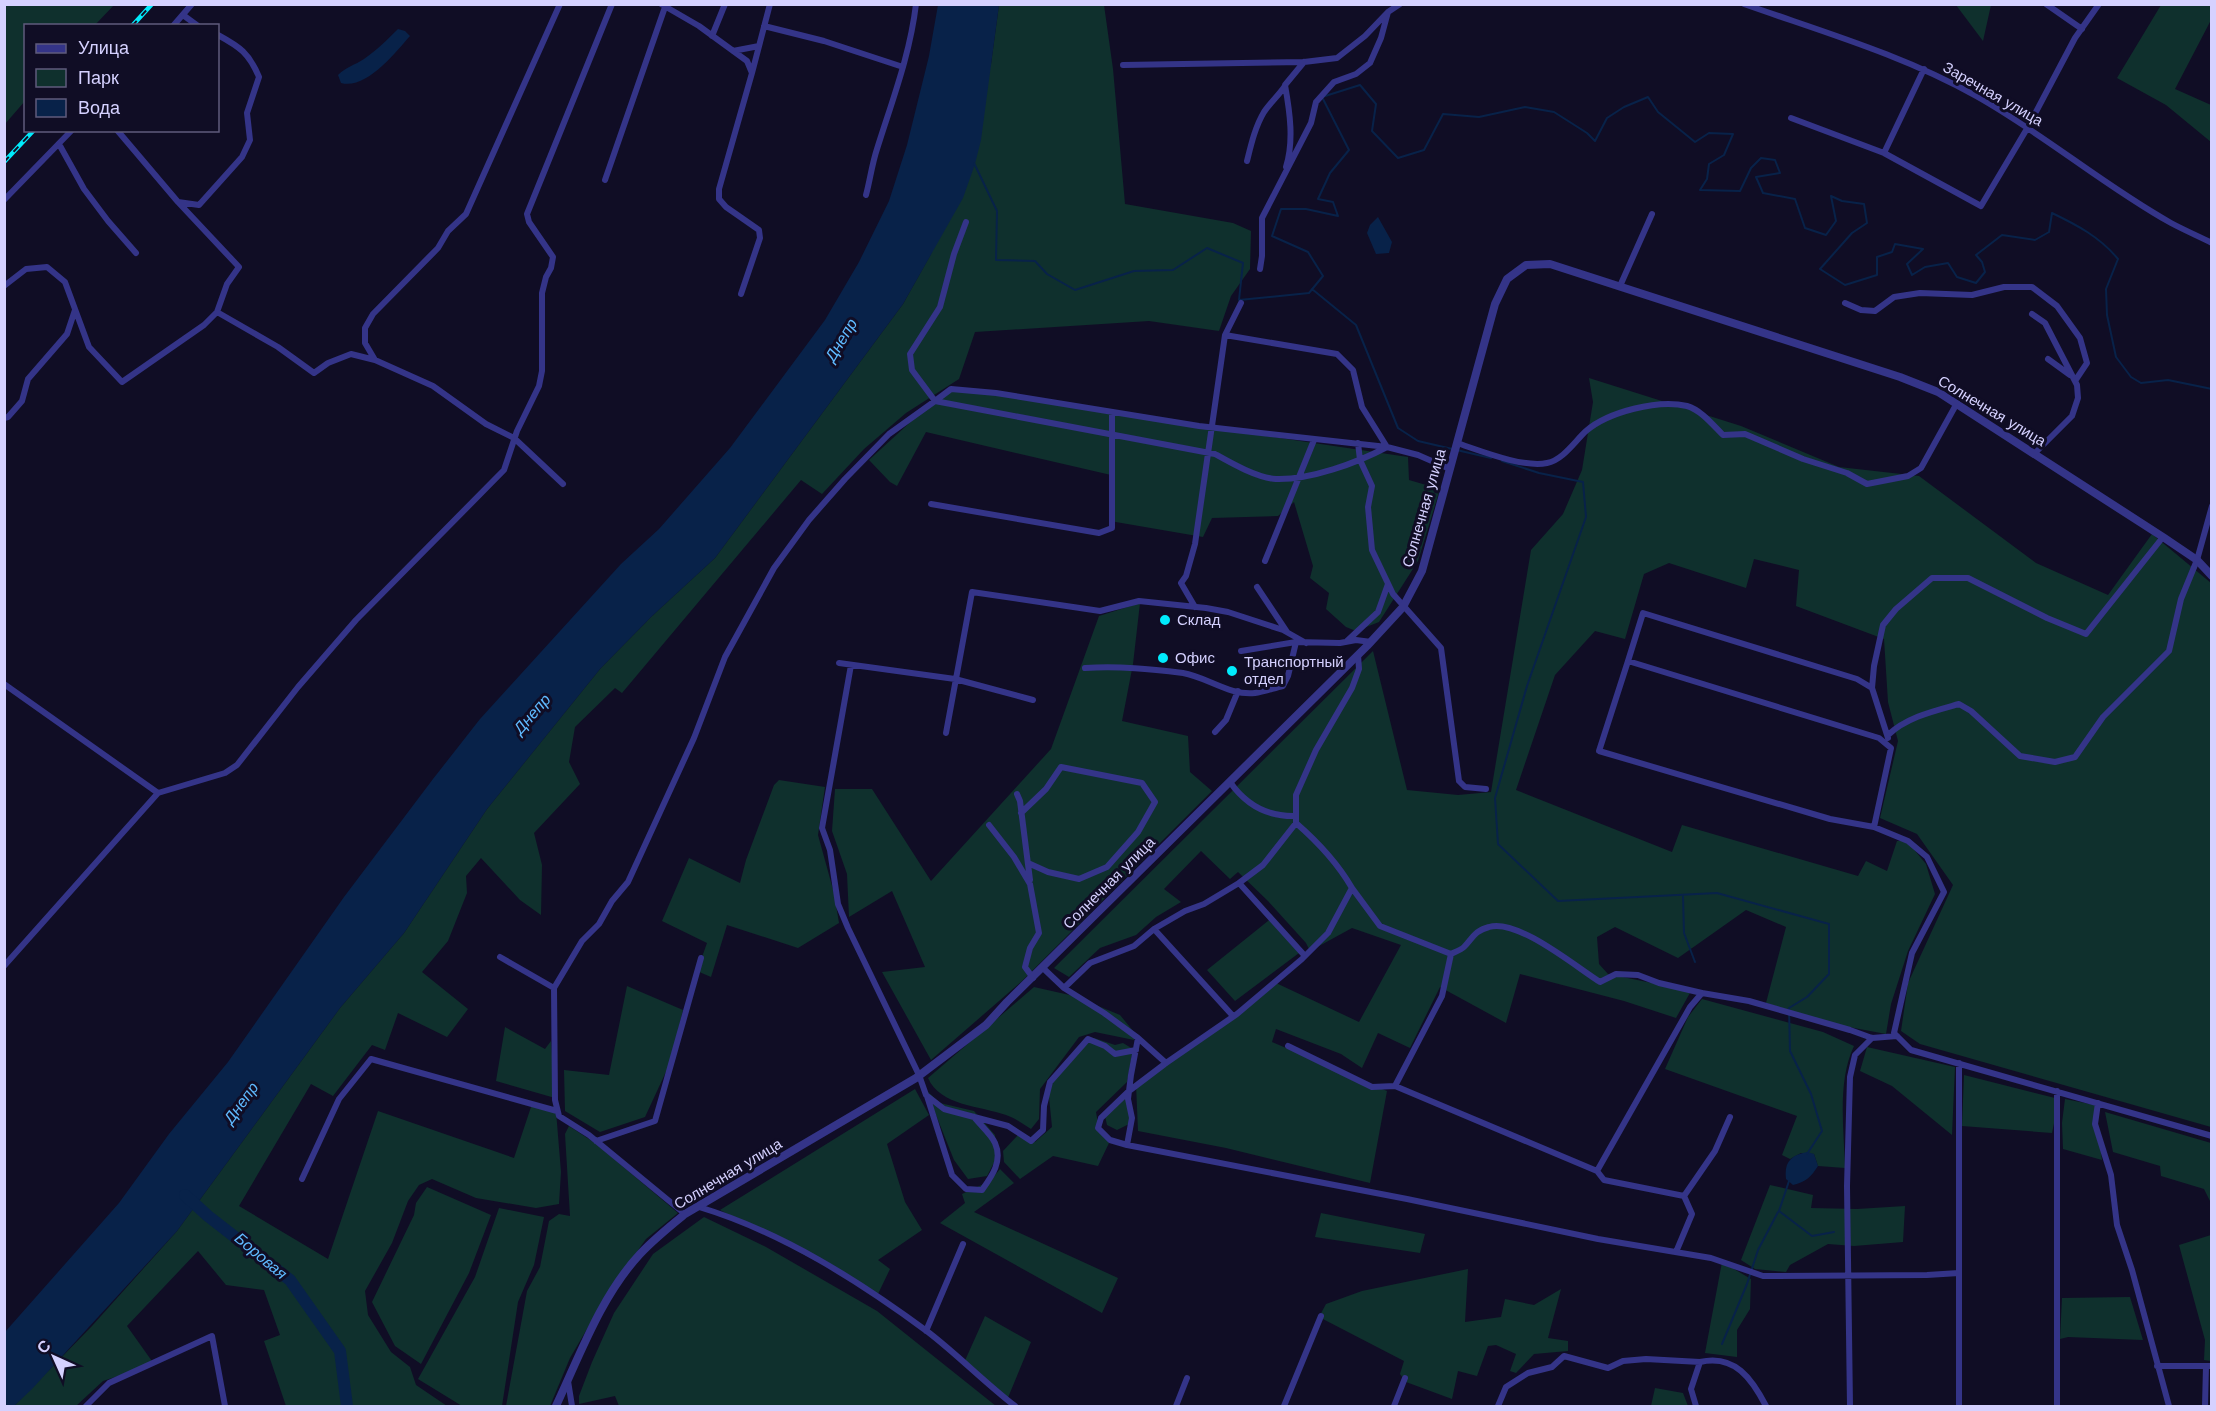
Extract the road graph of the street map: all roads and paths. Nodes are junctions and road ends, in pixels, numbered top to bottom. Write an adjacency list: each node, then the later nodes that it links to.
1 (192, 4): 14 (street)
2 (560, 4): 55 (street)
3 (612, 4): 64 (street)
4 (725, 4): 20 (street)
5 (770, 4): 17 (street)
6 (916, 4): 25 (street)
7 (1400, 4): 13 (street)
8 (1744, 4): 12 (street, Заречная улица)
9 (2046, 4): 18 (street)
10 (2099, 4): 18 (street)
11 (663, 6): 20 (street); 36 (street)
12 (1762, 7): 26 (street, Заречная улица)
13 (1388, 12): 23 (street); 37 (street)
14 (183, 15): 15 (street); 16 (street)
15 (175, 24)
16 (195, 24)
17 (764, 26): 21 (street); 25 (street)
18 (2082, 29): 30 (street)
19 (219, 36): 40 (street)
20 (712, 36): 22 (street)
21 (759, 46): 22 (street); 27 (street)
22 (733, 51): 27 (street)
23 (1304, 62): 24 (street); 28 (street)
24 (1124, 65)
25 (903, 67): 38 (street)
26 (1924, 69): 30 (street, Заречная улица); 34 (street)
27 (752, 73): 48 (street)
28 (1285, 85): 35 (street); 37 (street)
29 (1791, 118): 34 (street)
30 (2028, 127): 34 (street); 43 (street, Заречная улица)
31 (70, 132): 33 (street)
32 (119, 132): 40 (street)
33 (59, 144): 39 (street); 44 (street)
34 (1884, 153)
35 (1247, 161)
36 (605, 180)
37 (1281, 182): 45 (street)
38 (866, 195)
39 (4, 200)
40 (178, 202): 52 (street)
41 (1652, 214): 47 (street)
42 (966, 222): 58 (street)
43 (2211, 243)
44 (136, 253)
45 (1260, 268)
46 (4, 286): 51 (street)
47 (1620, 286): 59 (street, Солнечная улица); 67 (street, Солнечная улица)
48 (741, 294)
49 (1241, 303): 54 (street)
50 (1845, 303): 57 (street)
51 (76, 310): 52 (street); 61 (street)
52 (217, 312): 55 (street)
53 (2032, 314): 57 (street)
54 (1225, 335): 62 (street); 68 (street)
55 (375, 360): 64 (street)
56 (2048, 360): 57 (street)
57 (2074, 379): 69 (street)
58 (935, 401): 60 (street); 63 (street); 125 (street)
59 (1957, 403): 67 (street); 69 (street, Солнечная улица)
60 (1112, 412): 62 (street); 63 (street)
61 (4, 418)
62 (1213, 427): 65 (street); 70 (street)
63 (1112, 433): 70 (street); 75 (street)
64 (514, 438): 74 (street); 107 (street)
65 (1314, 440): 66 (street); 73 (street)
66 (1358, 443): 68 (street); 71 (street)
67 (1457, 443): 72 (street, Солнечная улица)
68 (1387, 447): 71 (street); 72 (street)
69 (2035, 453): 77 (street, Солнечная улица)
70 (1207, 454): 73 (street); 83 (street)
71 (1360, 460): 73 (street); 81 (street)
72 (1450, 469): 84 (street, Солнечная улица)
73 (1300, 475): 79 (street)
74 (563, 484)
75 (931, 504)
76 (2211, 506): 78 (street)
77 (2163, 537): 78 (street, Солнечная улица); 98 (street)
78 (2197, 560): 80 (street, Солнечная улица); 103 (street)
79 (1265, 561)
80 (2211, 576)
81 (1388, 584): 84 (street); 87 (street)
82 (1257, 587): 85 (street)
83 (1195, 607): 85 (street); 96 (street)
84 (1403, 607): 88 (street, Солнечная улица); 106 (street)
85 (1287, 633): 89 (street)
86 (1296, 642): 89 (street); 90 (street); 99 (street)
87 (1346, 642): 88 (street); 89 (street)
88 (1371, 642): 91 (street, Солнечная улица)
89 (1306, 643)
90 (1240, 651)
91 (1358, 656): 105 (street, Солнечная улица); 110 (street)
92 (1628, 662): 98 (street); 104 (street); 112 (street)
93 (839, 663): 94 (street)
94 (851, 665): 96 (street); 136 (street)
95 (1085, 669): 99 (street)
96 (956, 679): 100 (street); 102 (street)
97 (4, 684): 107 (street)
98 (1872, 688): 103 (street)
99 (1238, 691): 101 (street)
100 (1033, 700)
101 (1215, 732)
102 (946, 733)
103 (1888, 735): 104 (street)
104 (1891, 748): 112 (street)
105 (1230, 782): 110 (street); 123 (street, Солнечная улица)
106 (1486, 789)
107 (158, 793): 122 (street)
108 (1017, 794): 109 (street)
109 (1021, 813): 113 (street); 113 (street)
110 (1296, 820): 114 (street); 116 (street)
111 (989, 825): 115 (street)
112 (1874, 827): 129 (street)
113 (1028, 863): 115 (street)
114 (1239, 883): 117 (street); 119 (street)
115 (1030, 884): 124 (street)
116 (1352, 888): 118 (street); 119 (street)
117 (1154, 929): 126 (street); 128 (street)
118 (1451, 954): 127 (street); 137 (street)
119 (1305, 956): 128 (street)
120 (500, 957): 125 (street)
121 (701, 958): 146 (street)
122 (4, 966)
123 (1043, 968): 124 (street, Солнечная улица); 126 (street)
124 (1033, 978): 136 (street, Солнечная улица)
125 (554, 988): 142 (street)
126 (1064, 988): 130 (street)
127 (1702, 993): 131 (street); 148 (street)
128 (1233, 1016): 134 (street)
129 (1897, 1036): 131 (street); 135 (street)
130 (1138, 1038): 133 (street); 134 (street)
131 (1872, 1038): 156 (street)
132 (1288, 1047): 137 (street)
133 (1136, 1050): 138 (street); 143 (street)
134 (1166, 1063): 138 (street)
135 (1959, 1063): 139 (street); 155 (street)
136 (919, 1075): 140 (street); 151 (street, Солнечная улица)
137 (1395, 1086): 148 (street)
138 (1129, 1091): 147 (street); 147 (street)
139 (2057, 1091): 141 (street); 178 (street)
140 (926, 1095): 143 (street); 143 (street)
141 (2098, 1103): 145 (street); 160 (street)
142 (557, 1111): 146 (street); 149 (street)
143 (974, 1116)
144 (1730, 1117): 150 (street)
145 (2211, 1136)
146 (596, 1141): 152 (street)
147 (1127, 1145): 154 (street)
148 (1597, 1171): 150 (street)
149 (302, 1179)
150 (1684, 1196): 154 (street)
151 (699, 1207): 152 (street, Солнечная улица); 158 (street)
152 (685, 1214): 164 (street, Солнечная улица)
153 (963, 1244): 158 (street)
154 (1676, 1252): 156 (street)
155 (1959, 1273): 156 (street); 177 (street)
156 (1849, 1277): 176 (street)
157 (1321, 1316): 171 (street)
158 (926, 1331): 169 (street)
159 (1700, 1362): 173 (street); 174 (street); 175 (street)
160 (2157, 1366): 161 (street); 179 (street)
161 (2209, 1366): 180 (street)
162 (1187, 1378): 170 (street)
163 (1405, 1378): 172 (street)
164 (568, 1380): 167 (street, Солнечная улица); 168 (street)
165 (86, 1407): 166 (street)
166 (225, 1407)
167 (556, 1407)
168 (572, 1407)
169 (1015, 1407)
170 (1176, 1407)
171 (1284, 1407)
172 (1394, 1407)
173 (1498, 1407)
174 (1696, 1407)
175 (1766, 1407)
176 (1850, 1407)
177 (1959, 1407)
178 (2057, 1407)
179 (2169, 1407)
180 (2205, 1407)

